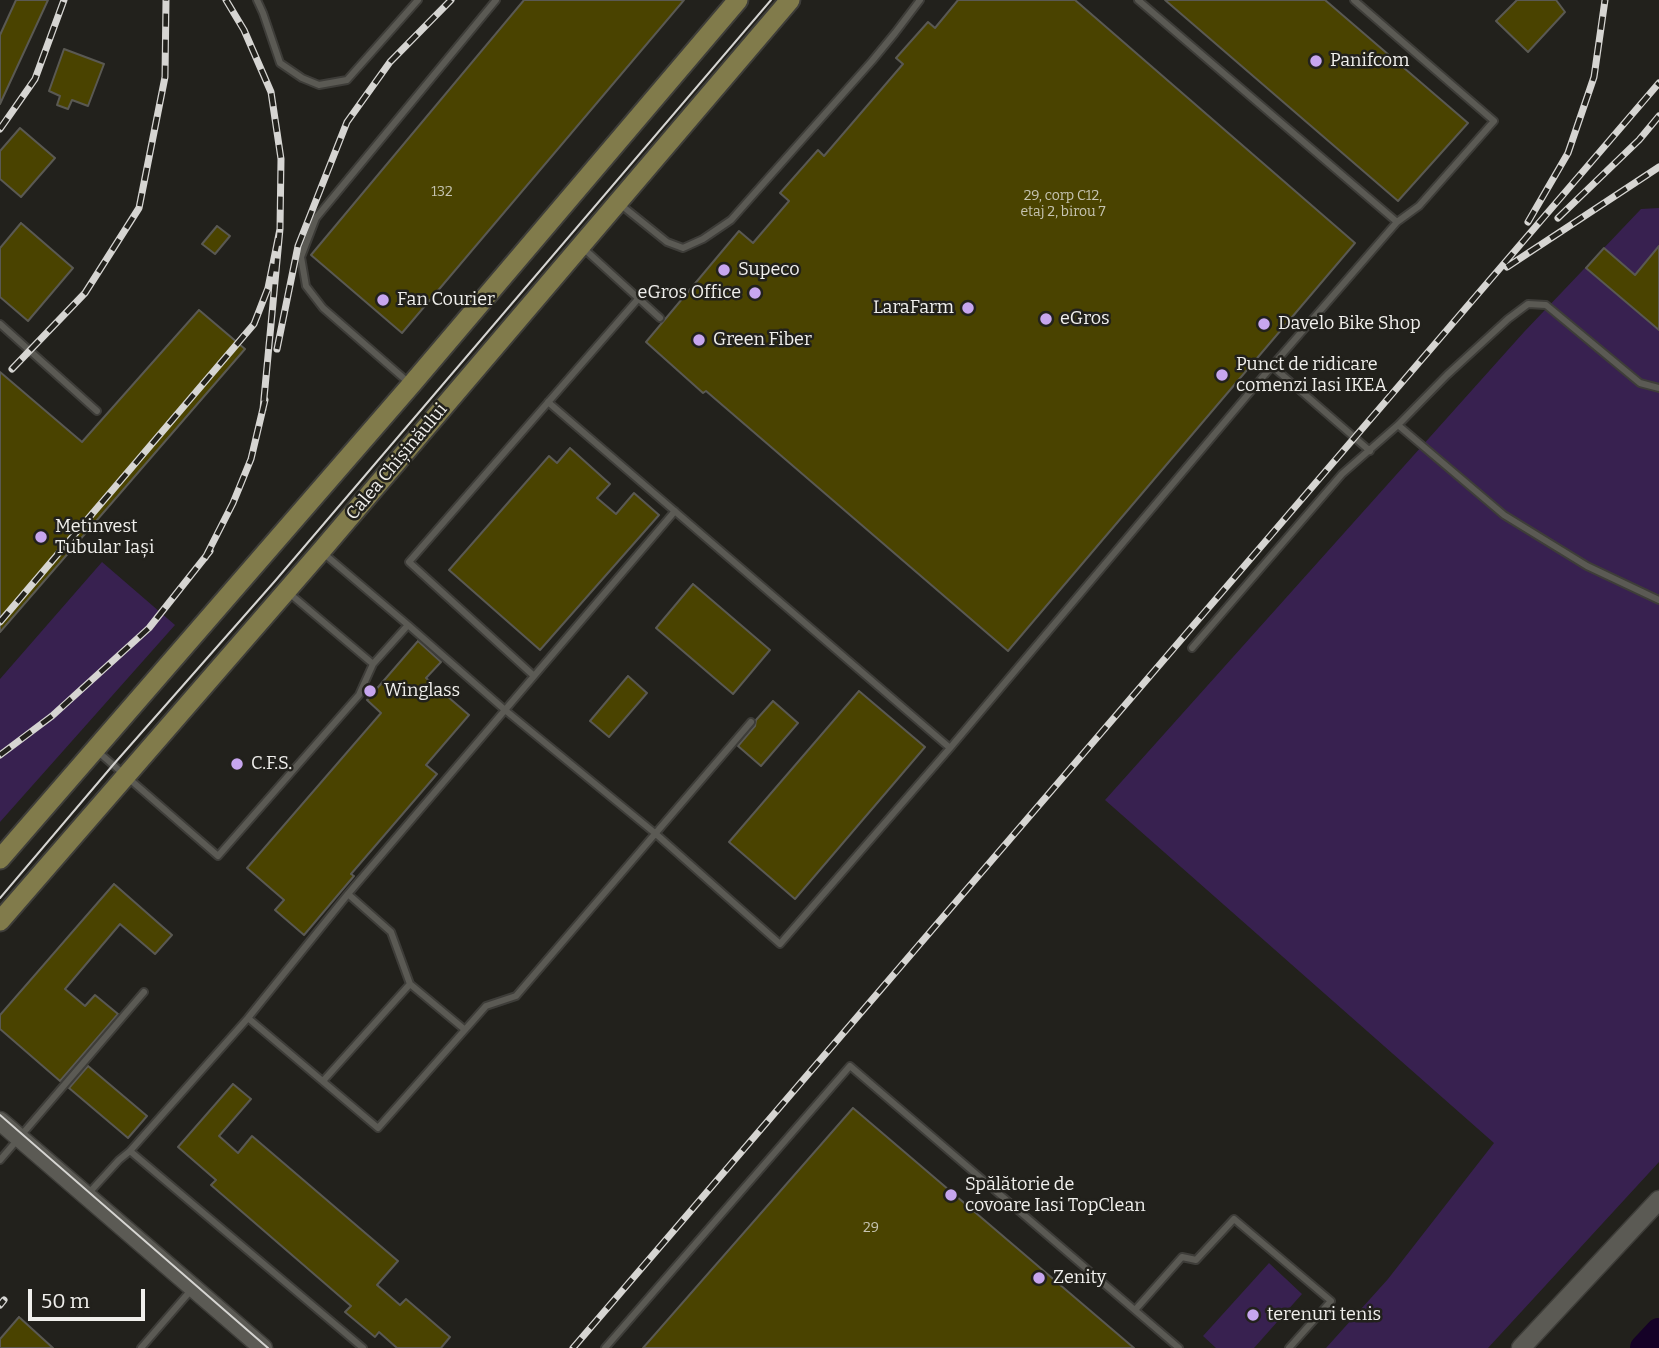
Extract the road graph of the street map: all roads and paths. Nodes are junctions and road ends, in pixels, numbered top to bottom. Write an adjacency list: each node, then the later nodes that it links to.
1 (257, 0): 2 (lane)
2 (418, 0)
3 (496, 0): 16 (lane)
4 (738, 0): 16 (main road)
5 (790, 0): 9 (main road, Calea Chișinăului)
6 (920, 0): 9 (lane)
7 (1138, 0): 10 (lane)
8 (1354, 0): 10 (lane)
9 (618, 202): 11 (main road, Calea Chișinăului)
10 (1397, 222): 15 (lane)
11 (580, 246): 12 (lane); 23 (main road, Calea Chișinăului)
12 (638, 299): 13 (lane); 18 (lane)
13 (660, 318)
14 (0, 324): 19 (lane)
15 (1272, 366): 21 (lane); 32 (lane)
16 (411, 384): 33 (main road)
17 (1659, 388): 20 (lane)
18 (548, 402): 22 (lane); 29 (lane)
19 (97, 411)
20 (1398, 425): 21 (lane); 25 (lane)
21 (1370, 451): 27 (lane)
22 (675, 511): 29 (lane); 32 (lane)
23 (321, 551): 24 (main road, Calea Chișinăului); 26 (lane)
24 (286, 590): 28 (lane); 34 (main road, Calea Chișinăului)
25 (1659, 600)
26 (408, 625): 28 (lane); 30 (lane)
27 (1192, 648)
28 (373, 664): 34 (lane)
29 (534, 676): 30 (lane)
30 (505, 710): 35 (lane); 37 (lane)
31 (751, 722): 35 (lane)
32 (950, 748): 35 (lane)
33 (94, 749): 34 (lane); 36 (main road)
34 (125, 776): 38 (main road, Calea Chișinăului)
35 (656, 834): 42 (lane)
36 (0, 859)
37 (348, 894): 39 (lane); 41 (lane)
38 (0, 920)
39 (410, 984): 42 (lane); 43 (lane)
40 (144, 992): 45 (lane)
41 (248, 1018): 43 (lane); 46 (lane)
42 (464, 1030): 43 (lane)
43 (324, 1081)
44 (0, 1121): 45 (main road)
45 (20, 1137): 47 (lane); 48 (main road)
46 (130, 1151): 48 (lane); 54 (lane)
47 (0, 1160)
48 (86, 1195): 50 (main road)
49 (1659, 1200): 58 (main road)
50 (193, 1288): 52 (lane); 53 (main road)
51 (1135, 1310): 55 (lane); 56 (lane); 57 (lane)
52 (141, 1348)
53 (263, 1348)
54 (363, 1348)
55 (605, 1348)
56 (1178, 1348)
57 (1289, 1348)
58 (1521, 1348)

